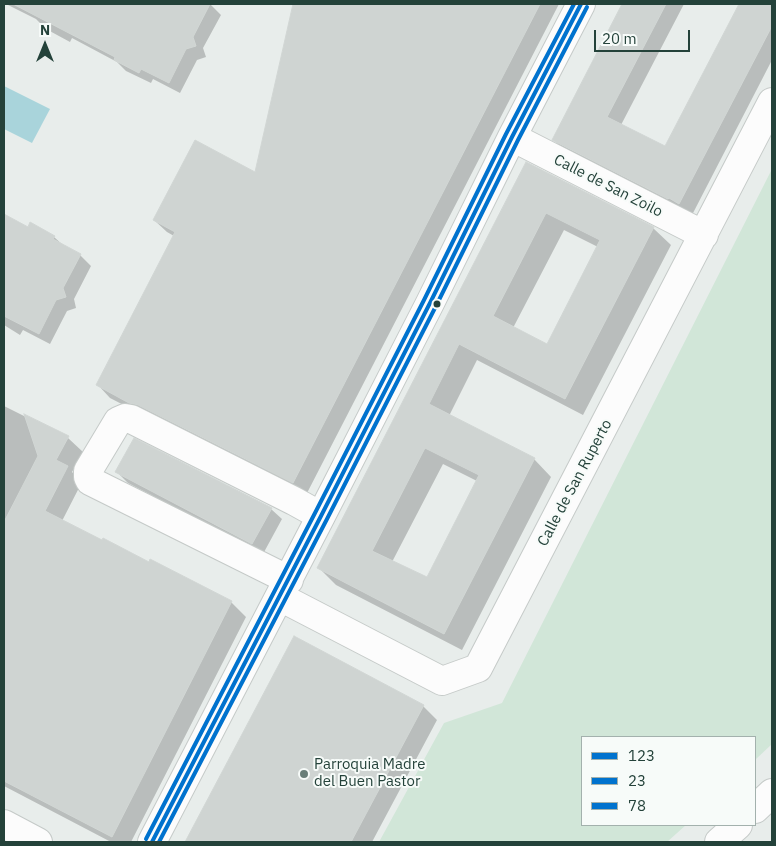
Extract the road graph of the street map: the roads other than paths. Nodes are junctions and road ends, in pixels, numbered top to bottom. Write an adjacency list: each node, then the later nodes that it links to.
1 (581, 4): 3 (street)
2 (772, 102): 4 (street, Calle de San Ruperto)
3 (512, 136): 4 (street, Calle de San Zoilo); 5 (street)
4 (704, 235): 6 (street, Calle de San Ruperto)
5 (321, 516): 6 (street); 6 (street, Calle de San Ruperto)
6 (284, 589): 12 (street)
7 (772, 793): 8 (street)
8 (756, 808)
9 (4, 824): 11 (street)
10 (737, 826): 13 (street)
11 (38, 842)
12 (152, 842)
13 (719, 842)

